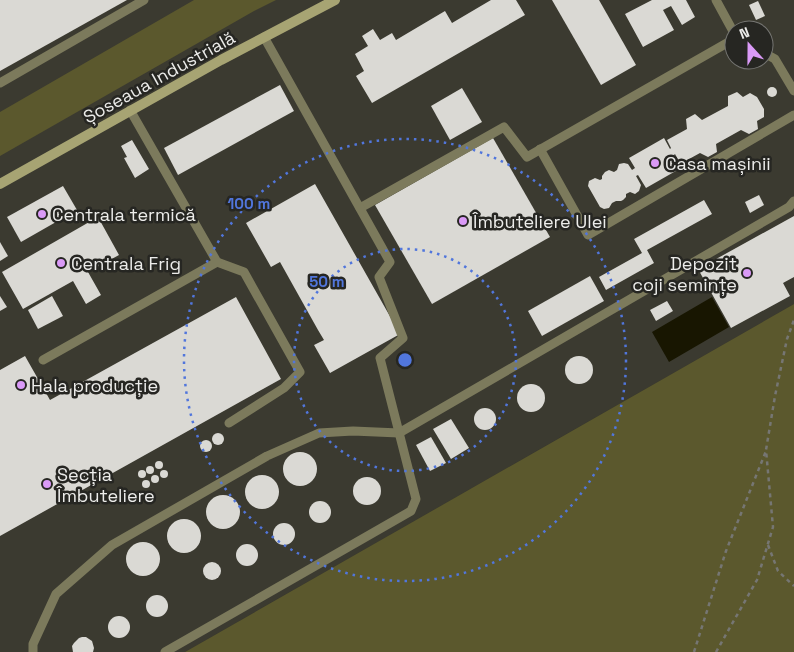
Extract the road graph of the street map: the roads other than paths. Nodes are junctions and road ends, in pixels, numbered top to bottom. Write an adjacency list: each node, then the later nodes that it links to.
1 (144, 0): 8 (lane)
2 (335, 0): 5 (street, Șoseaua Industrială)
3 (716, 0): 4 (lane)
4 (727, 20)
5 (264, 38): 10 (street, Șoseaua Industrială); 15 (lane)
6 (724, 45): 12 (lane)
7 (774, 58): 9 (lane)
8 (0, 83)
9 (794, 91)
10 (130, 110): 13 (street, Șoseaua Industrială); 16 (lane)
11 (794, 115): 12 (lane)
12 (540, 149): 15 (lane)
13 (0, 184)
14 (794, 201): 19 (lane)
15 (360, 208): 19 (lane)
16 (217, 262): 17 (lane); 18 (lane)
17 (43, 360)
18 (229, 423)
19 (399, 433): 20 (lane); 21 (lane)
20 (33, 652)
21 (165, 652)

